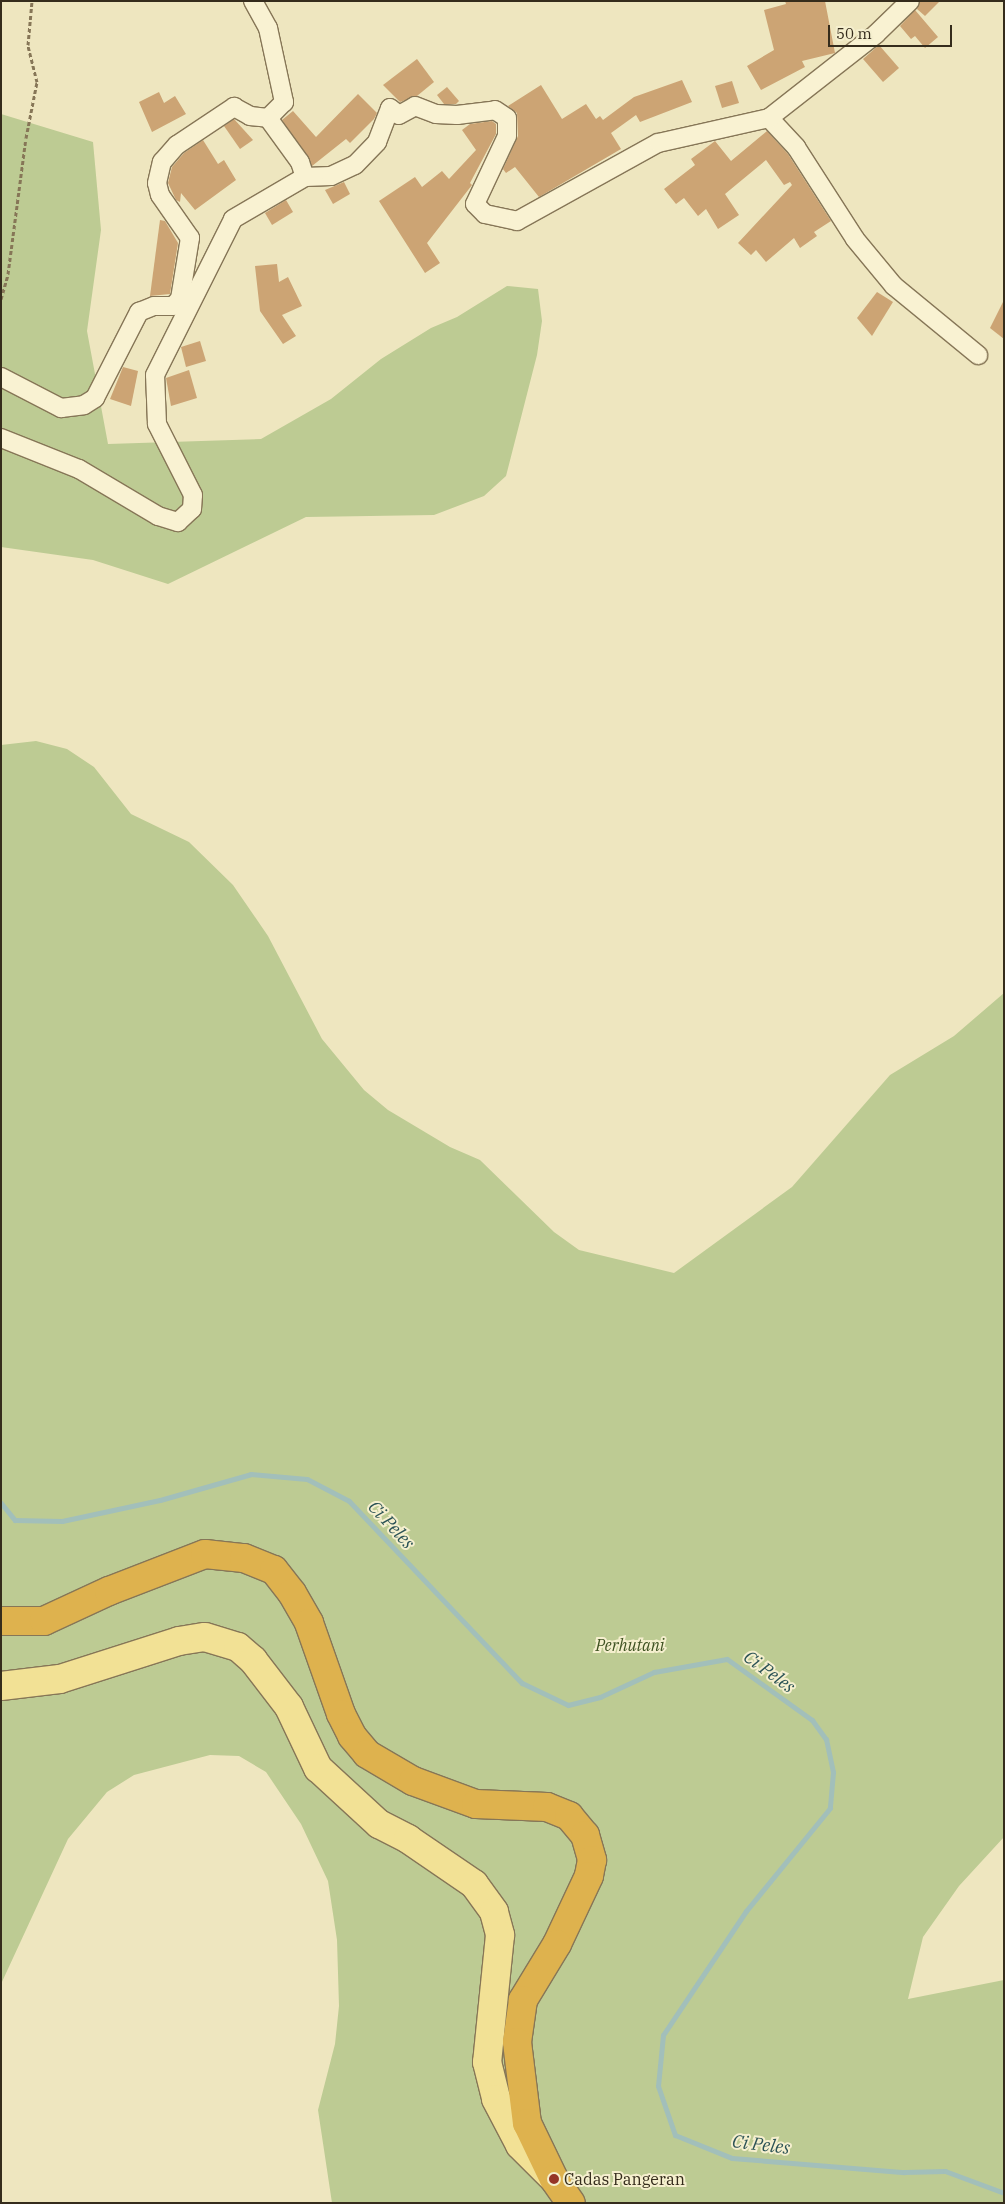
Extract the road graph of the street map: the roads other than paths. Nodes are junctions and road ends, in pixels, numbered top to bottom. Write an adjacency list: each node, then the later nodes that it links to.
1 (253, 1): 3 (street)
2 (910, 1): 4 (street)
3 (268, 118): 5 (street); 7 (street)
4 (769, 118): 5 (street); 6 (street)
5 (305, 177): 8 (street)
6 (978, 355)
7 (1, 377)
8 (1, 438)
9 (1, 1621): 11 (highway)
10 (1, 1686): 11 (main road)
11 (554, 2179): 12 (highway)
12 (571, 2203)

